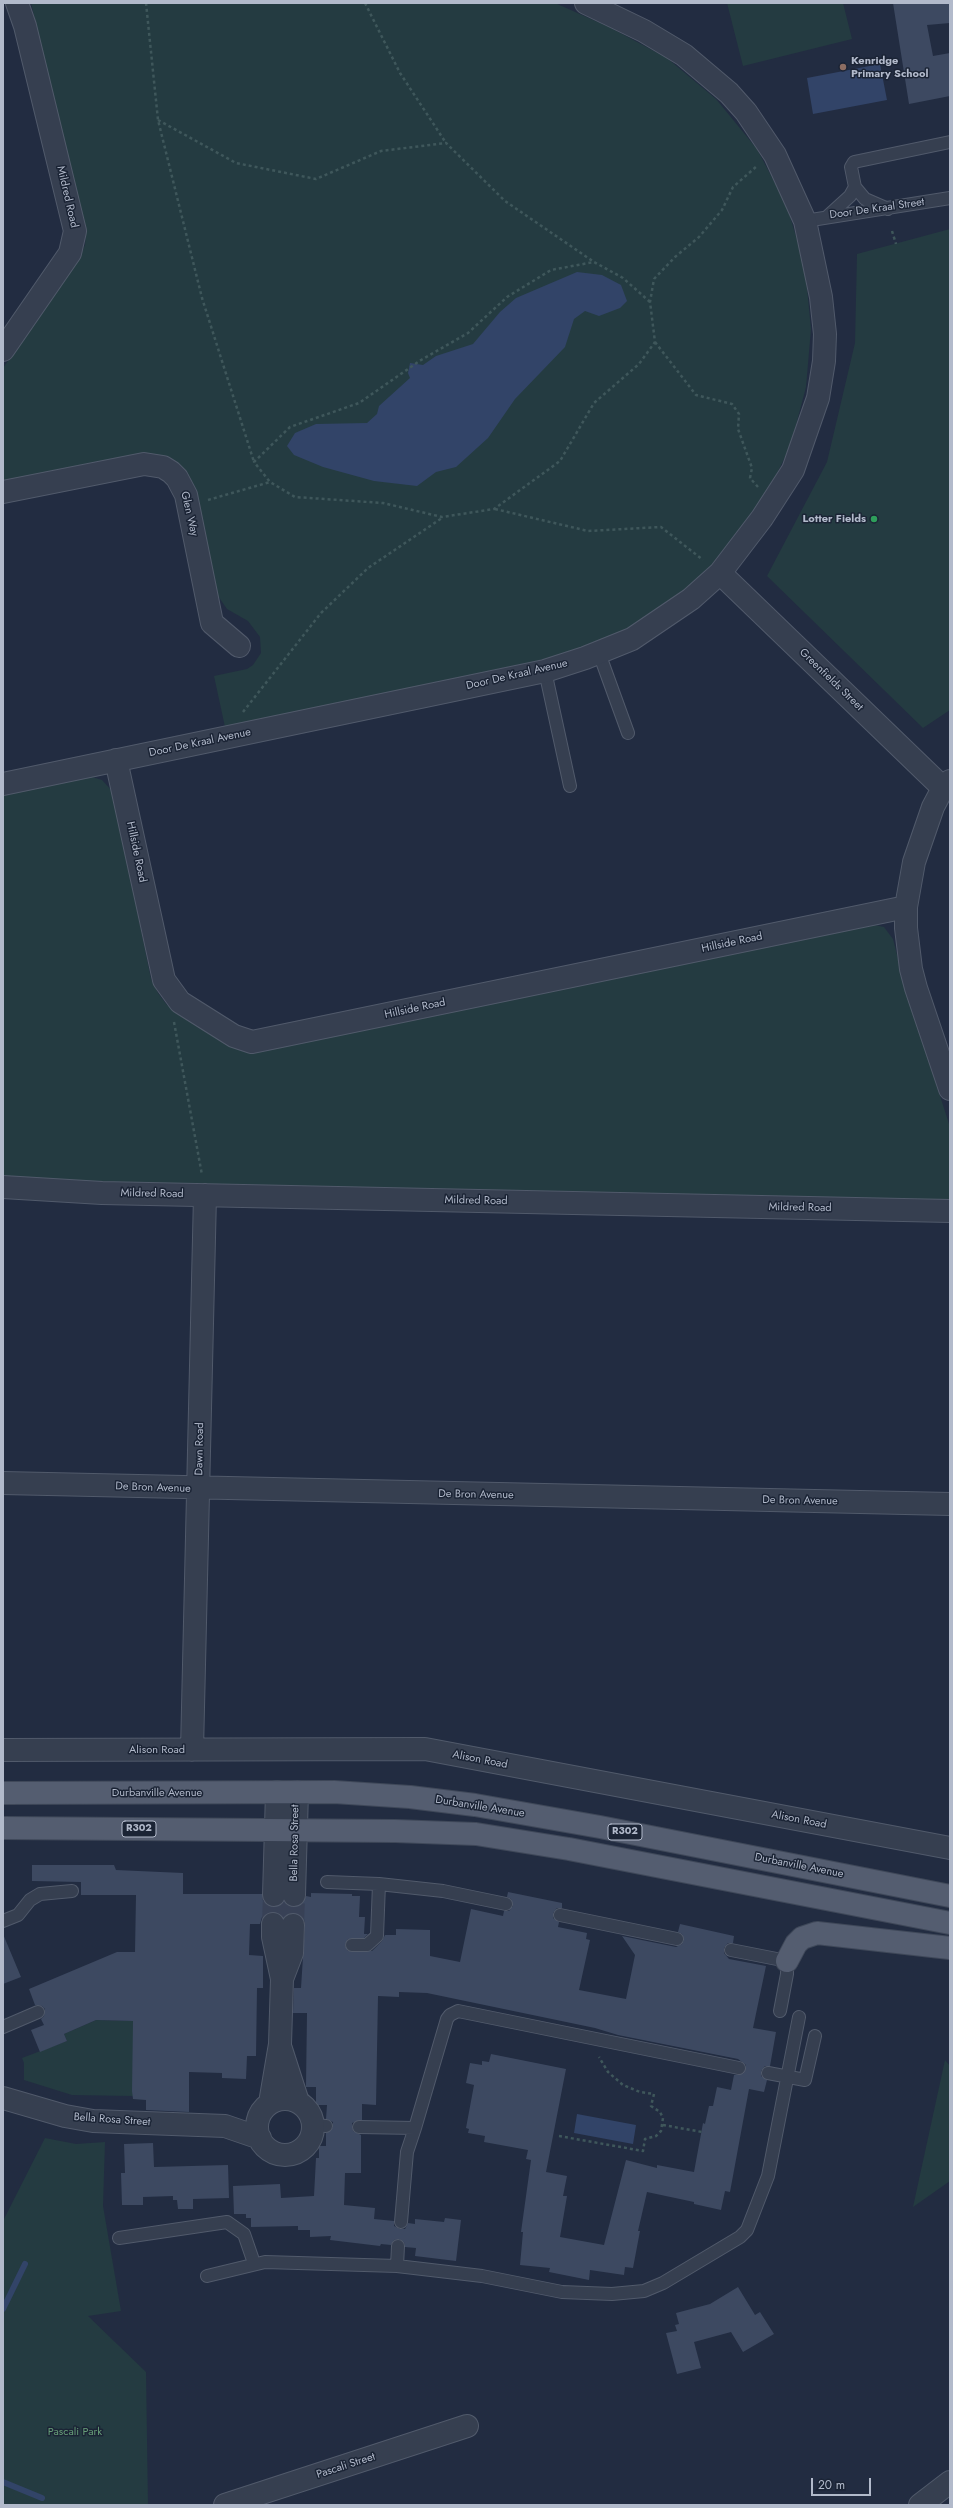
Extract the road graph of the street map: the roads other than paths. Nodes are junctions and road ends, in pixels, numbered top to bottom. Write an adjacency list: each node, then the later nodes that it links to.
1 (17, 3): 4 (street, Mildred Road)
2 (25, 3): 4 (street, Mildred Road)
3 (586, 3): 10 (street, Door De Kraal Avenue)
4 (25, 26): 11 (street, Mildred Road)
5 (950, 142): 6 (lane)
6 (855, 187): 8 (lane); 9 (lane)
7 (950, 198): 8 (lane, Door De Kraal Street)
8 (888, 209): 9 (lane, Door De Kraal Street)
9 (828, 216): 10 (lane, Door De Kraal Street)
10 (805, 221): 13 (street, Door De Kraal Avenue)
11 (3, 350)
12 (3, 492): 14 (street, Glen Way)
13 (720, 573): 15 (street, Door De Kraal Avenue); 20 (street, Greenfields Street)
14 (239, 646)
15 (599, 653): 16 (street, Door De Kraal Avenue); 17 (lane)
16 (545, 670): 18 (street, Door De Kraal Avenue); 21 (lane)
17 (628, 733)
18 (116, 760): 19 (street, Door De Kraal Avenue); 22 (street, Hillside Road)
19 (3, 784)
20 (946, 784): 22 (street)
21 (570, 786)
22 (906, 907): 23 (street)
23 (950, 1089)
24 (3, 1187): 25 (street, Mildred Road)
25 (205, 1195): 26 (street, Mildred Road); 28 (street, Dawn Road)
26 (950, 1211)
27 (3, 1483): 28 (street, De Bron Avenue)
28 (199, 1489): 29 (street, De Bron Avenue); 31 (street, Dawn Road)
29 (950, 1504)
30 (3, 1750): 31 (street, Alison Road)
31 (192, 1750): 36 (street, Alison Road)
32 (287, 1792): 33 (main road, Durbanville Avenue / R302); 35 (street, Bella Rosa Street); 41 (main road, Durbanville Avenue / R302)
33 (3, 1793)
34 (3, 1828): 35 (main road, R302)
35 (286, 1830): 40 (street, Bella Rosa Street); 45 (main road, R302)
36 (950, 1848)
37 (327, 1882): 38 (lane)
38 (379, 1884): 42 (lane); 48 (lane)
39 (72, 1891): 44 (lane)
40 (284, 1895)
41 (950, 1896)
42 (506, 1904)
43 (560, 1915): 47 (lane)
44 (3, 1921)
45 (950, 1923)
46 (291, 1934): 57 (street)
47 (677, 1939)
48 (352, 1945)
49 (950, 1948): 51 (main road)
50 (731, 1950): 51 (lane)
51 (787, 1961): 52 (lane)
52 (780, 2010)
53 (38, 2012): 55 (lane)
54 (799, 2017): 60 (lane)
55 (3, 2027)
56 (815, 2036): 60 (lane)
57 (280, 2044): 62 (street); 63 (street)
58 (739, 2068): 66 (lane)
59 (768, 2073): 60 (lane)
60 (787, 2076): 72 (lane)
61 (3, 2098): 64 (street, Bella Rosa Street)
62 (298, 2102): 63 (street); 67 (street)
63 (266, 2107): 64 (street, Bella Rosa Street); 67 (street)
64 (225, 2126): 67 (street, Bella Rosa Street)
65 (359, 2126): 66 (lane)
66 (415, 2128): 68 (lane)
67 (260, 2138)
68 (401, 2222)
69 (119, 2238): 71 (lane)
70 (398, 2246): 72 (lane)
71 (254, 2263): 72 (lane); 73 (lane)
72 (397, 2266)
73 (207, 2276)
74 (467, 2426): 76 (street, Pascali Street)
75 (950, 2482): 77 (street)
76 (225, 2505)
77 (920, 2505)

